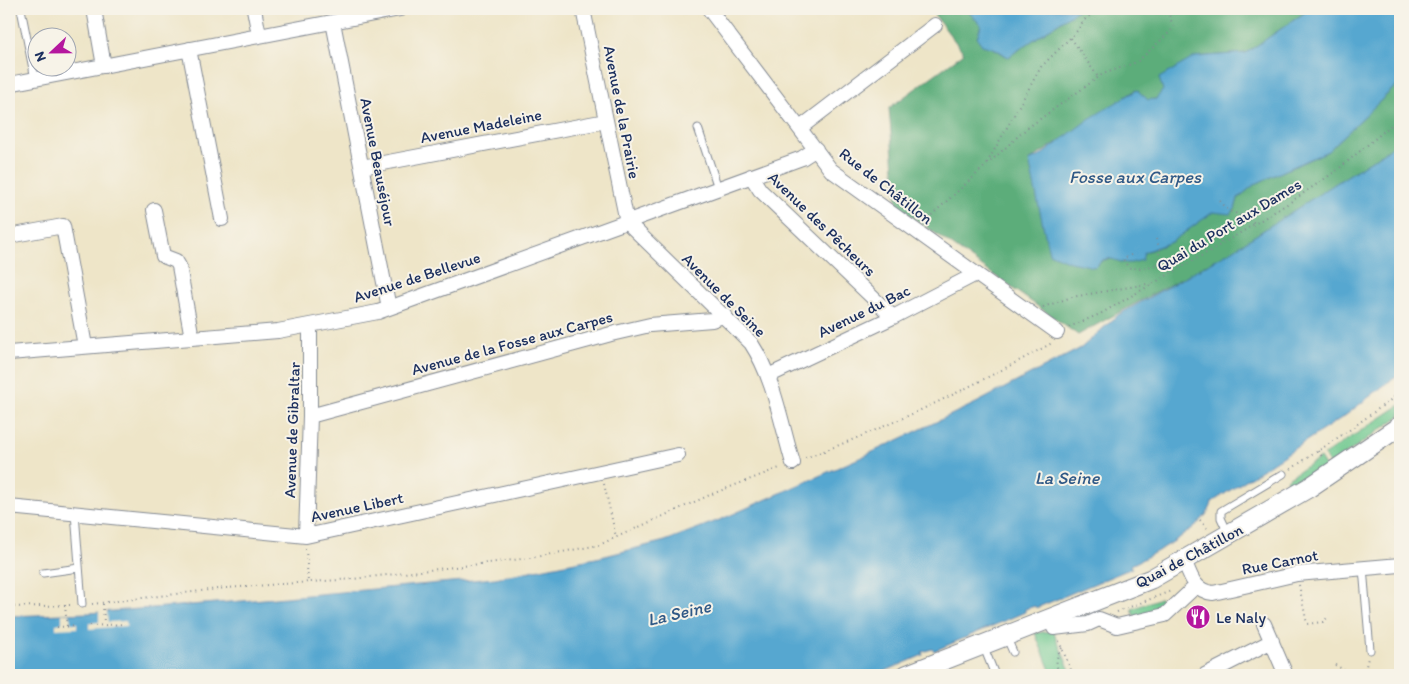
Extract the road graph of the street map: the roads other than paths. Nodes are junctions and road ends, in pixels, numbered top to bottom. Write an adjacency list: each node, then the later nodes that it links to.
1 (21, 9): 12 (lane)
2 (94, 9): 11 (street)
3 (254, 9): 9 (street)
4 (400, 9): 7 (street)
5 (583, 9): 14 (street, Avenue de la Prairie)
6 (709, 9): 16 (street, Rue de Châtillon)
7 (333, 22): 9 (street); 18 (street, Avenue Beauséjour)
8 (935, 25): 16 (street)
9 (259, 35): 10 (street)
10 (189, 50): 11 (street); 22 (street)
11 (104, 66): 12 (street)
12 (35, 79): 13 (street)
13 (9, 84)
14 (606, 121): 18 (street, Avenue Madeleine); 23 (street, Avenue de la Prairie)
15 (698, 128): 20 (lane)
16 (800, 128): 17 (street, Rue de Châtillon)
17 (816, 149): 19 (street, Avenue de Bellevue); 25 (street, Rue de Châtillon)
18 (362, 166): 26 (street, Avenue Beauséjour)
19 (750, 176): 20 (street, Avenue de Bellevue); 28 (street, Avenue des Pêcheurs)
20 (718, 188): 23 (street, Avenue de Bellevue)
21 (154, 210): 31 (street)
22 (222, 219)
23 (627, 222): 26 (street, Avenue de Bellevue); 27 (street, Avenue de Seine)
24 (9, 236): 32 (street)
25 (974, 275): 28 (street, Avenue du Bac); 30 (street, Rue de Châtillon)
26 (389, 308): 29 (street, Avenue de Bellevue)
27 (724, 315): 34 (street, Avenue de Seine); 35 (street, Avenue de la Fosse aux Carpes)
28 (893, 317): 34 (street, Avenue du Bac)
29 (310, 326): 31 (street, Avenue de Bellevue); 35 (street, Avenue de Gibraltar)
30 (1057, 332)
31 (192, 338): 32 (street, Avenue de Bellevue)
32 (85, 346): 33 (street, Avenue de Bellevue)
33 (9, 353)
34 (768, 376): 38 (street, Avenue de Seine)
35 (310, 416): 42 (street, Avenue de Gibraltar)
36 (1400, 426): 43 (main road, Quai de Châtillon)
37 (678, 455): 42 (street, Avenue Libert)
38 (793, 463)
39 (1283, 474): 43 (lane)
40 (9, 507): 41 (street, Avenue Libert)
41 (75, 513): 42 (street, Avenue Libert); 46 (lane)
42 (306, 536)
43 (1229, 536): 44 (main road, Quai de Châtillon)
44 (1185, 562): 49 (street); 51 (main road, Quai de Châtillon)
45 (1400, 565): 47 (street, Rue Carnot)
46 (79, 568): 48 (lane); 50 (lane)
47 (1363, 568): 49 (street, Rue Carnot); 55 (lane)
48 (43, 573)
49 (1191, 591): 51 (street)
50 (82, 604)
51 (1052, 623): 54 (main road, Quai de Châtillon)
52 (1264, 624): 53 (street)
53 (1272, 641): 58 (street); 59 (street)
54 (983, 644): 56 (main road, Quai de Châtillon); 57 (lane)
55 (1370, 650)
56 (910, 674)
57 (995, 675)
58 (1205, 675)
59 (1286, 675)

